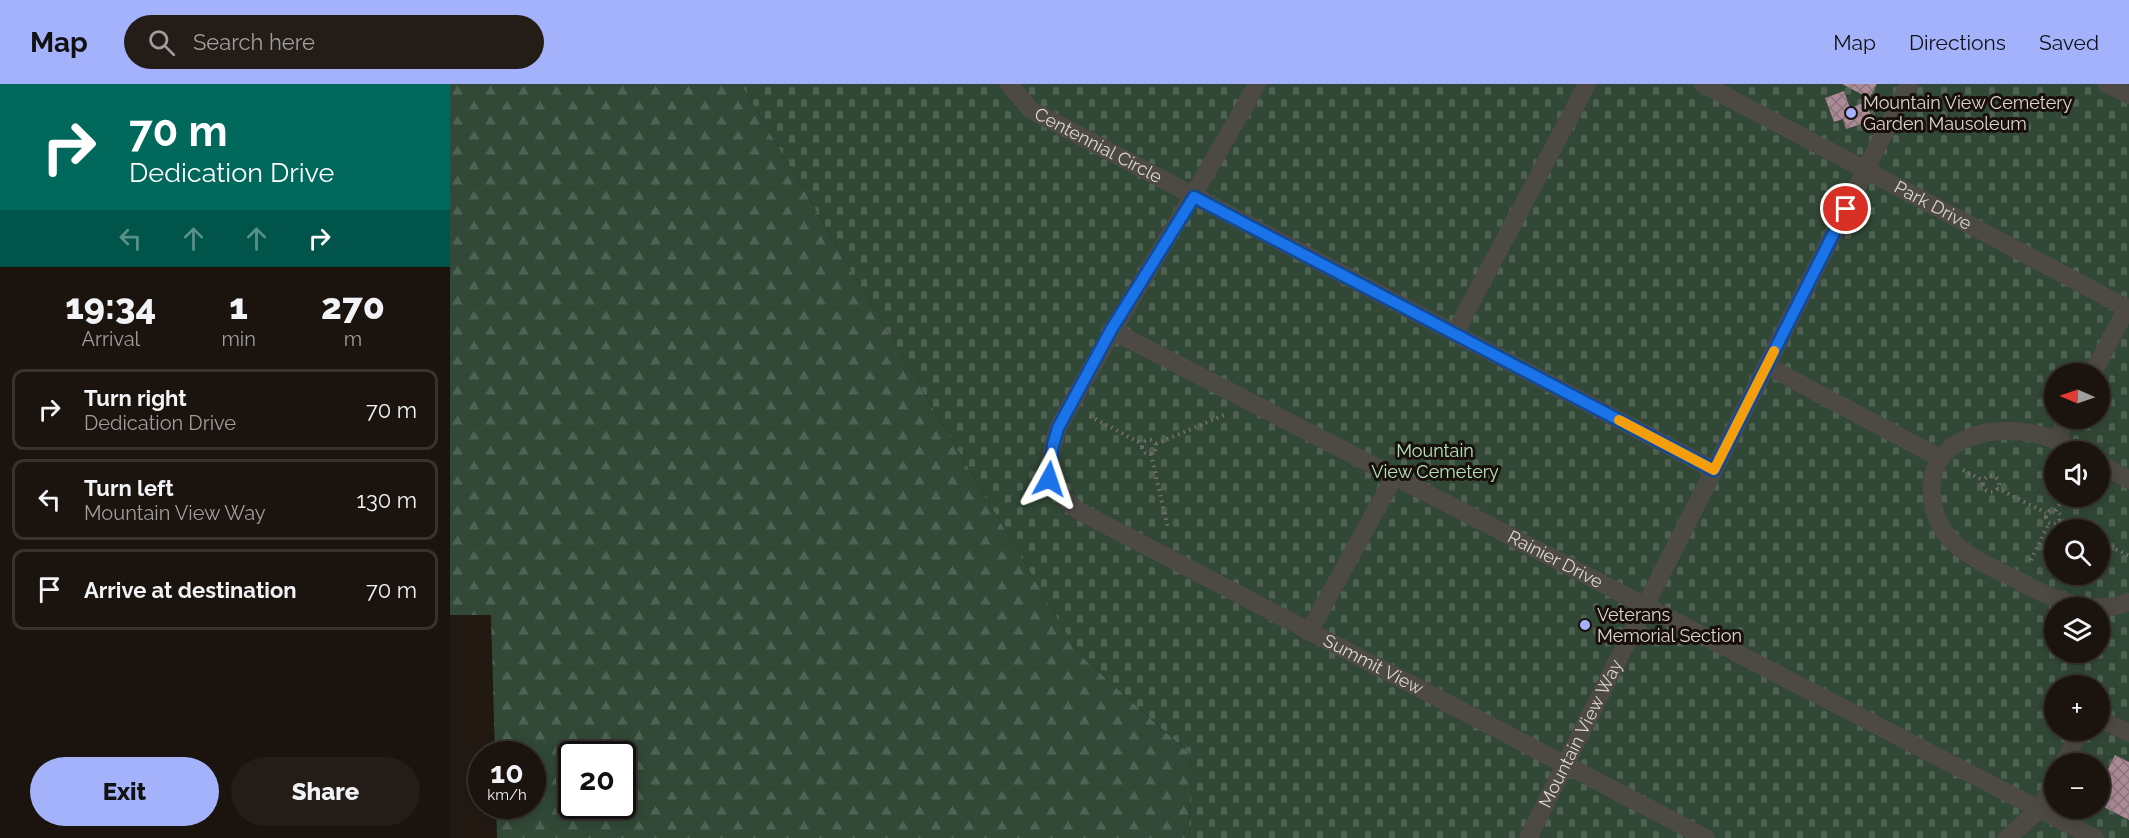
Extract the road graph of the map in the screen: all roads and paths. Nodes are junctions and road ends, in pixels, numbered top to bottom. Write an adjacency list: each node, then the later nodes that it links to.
1 (1009, 84): 9 (lane, Centennial Circle)
2 (1257, 84): 9 (lane)
3 (1587, 84): 12 (lane)
4 (1703, 84): 8 (lane, Park Drive)
5 (1909, 84): 8 (lane, Mountain View Way)
6 (2107, 84): 7 (lane)
7 (2129, 95)
8 (1866, 170): 10 (lane, Park Drive); 14 (lane, Mountain View Way)
9 (1194, 197): 11 (lane); 12 (lane, Centennial Circle)
10 (2128, 309): 13 (lane)
11 (1111, 330): 15 (lane, Rainier Drive); 16 (lane)
12 (1455, 333): 23 (lane, Centennial Circle)
13 (2098, 363)
14 (1767, 366): 22 (lane); 23 (lane, Mountain View Way)
15 (1252, 404): 20 (path); 25 (lane, Rainier Drive)
16 (1070, 405): 19 (path); 36 (lane, Summit View)
17 (2062, 429): 18 (lane)
18 (2056, 440): 22 (lane)
19 (1142, 444): 20 (path); 21 (path)
20 (1156, 444): 21 (path)
21 (1151, 454): 36 (path)
22 (1940, 458): 37 (lane)
23 (1714, 470): 39 (lane, Mountain View Way)
24 (2110, 470): 26 (lane)
25 (1394, 477): 39 (lane, Rainier Drive); 40 (lane)
26 (2129, 480)
27 (1997, 488): 27 (path); 30 (path)
28 (2058, 507): 29 (path)
29 (2056, 511): 30 (path); 32 (path)
30 (2046, 513): 31 (path)
31 (2046, 519)
32 (2059, 519)
33 (2044, 533): 37 (path)
34 (2110, 546): 35 (path)
35 (2129, 556)
36 (1174, 561): 40 (lane, Summit View)
37 (2020, 581): 38 (lane)
38 (2129, 602)
39 (1645, 606): 43 (lane, Mountain View Way); 45 (lane, Rainier Drive)
40 (1309, 632): 43 (lane, Summit View)
41 (2110, 724): 42 (lane)
42 (2129, 733)
43 (1566, 763): 46 (lane, Mountain View Way); 47 (lane, Summit View)
44 (2044, 801): 45 (lane)
45 (2040, 809): 48 (lane); 49 (lane, Rainier Drive)
46 (1528, 838)
47 (1706, 838)
48 (2007, 838)
49 (2095, 838)

